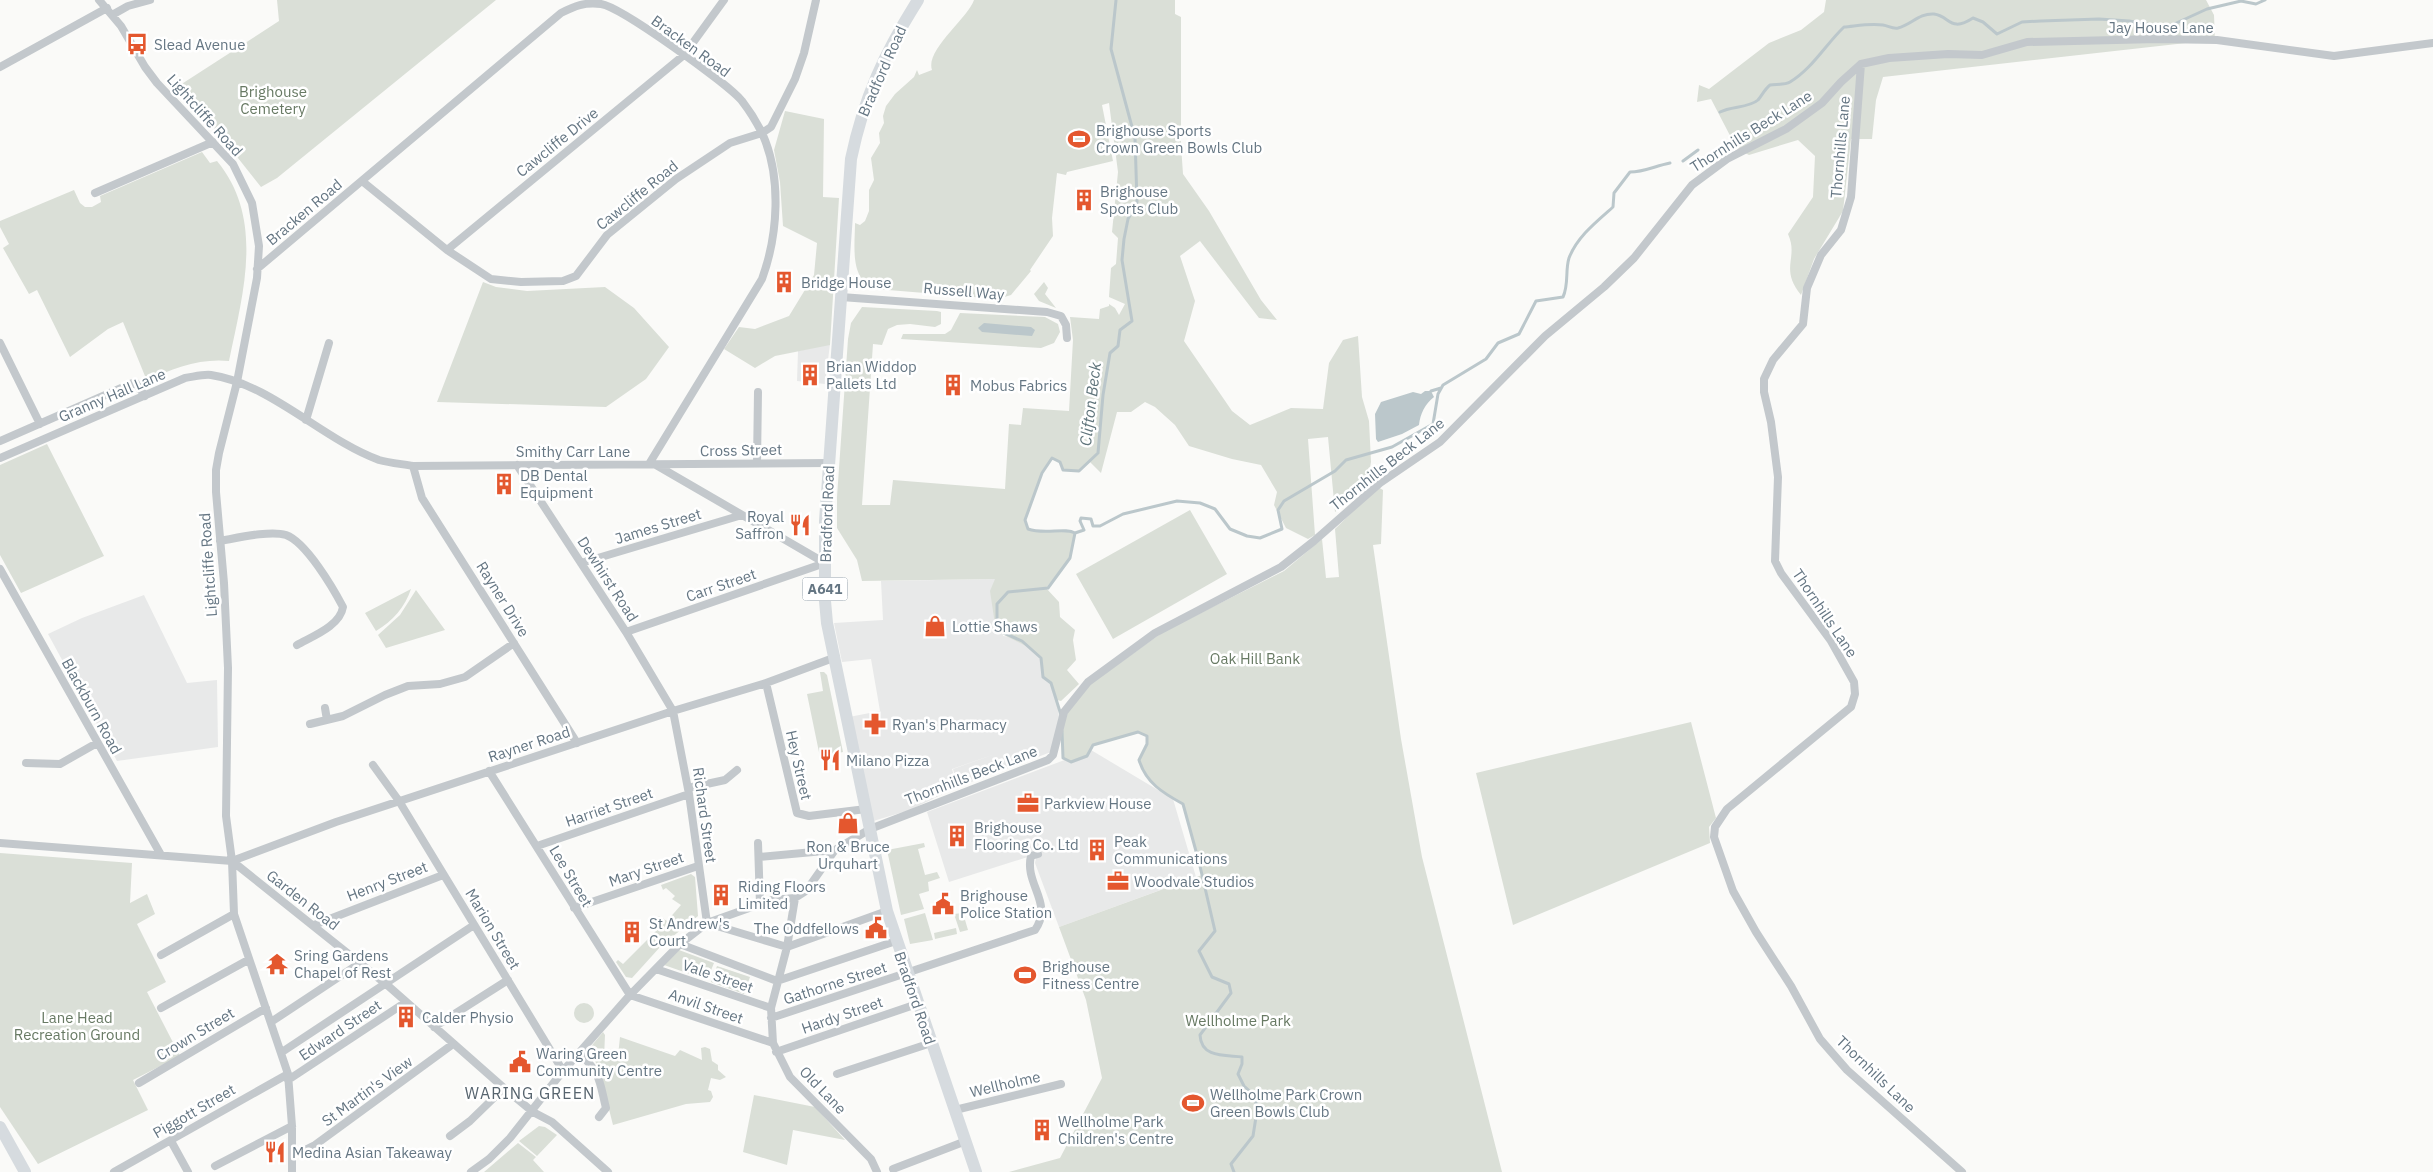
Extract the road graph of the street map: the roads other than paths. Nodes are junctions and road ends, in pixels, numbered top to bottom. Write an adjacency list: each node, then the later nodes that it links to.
1 (150, 0): 6 (street)
2 (724, 0): 8 (street, Cawcliffe Drive)
3 (816, 0): 12 (street)
4 (918, 0): 18 (main road, Bradford Road / A641)
5 (104, 3): 6 (street, Lightcliffe Road); 11 (street)
6 (112, 15): 13 (street, Lightcliffe Road)
7 (2433, 43): 9 (street, Jay House Lane)
8 (684, 55): 12 (street, Bracken Road); 14 (street, Bracken Road); 16 (street, Cawcliffe Drive)
9 (1889, 58): 10 (street, Thornhills Beck Lane)
10 (1862, 64): 57 (street, Thornhills Beck Lane); 128 (street, Thornhills Lane)
11 (0, 67)
12 (762, 133): 16 (street, Cawcliffe Road); 30 (street, Bracken Road)
13 (213, 142): 15 (street); 17 (street, Lightcliffe Road)
14 (362, 181): 16 (street, Cawcliffe Road); 17 (street, Bracken Road)
15 (95, 193)
16 (448, 250)
17 (257, 269): 22 (street, Lightcliffe Road)
18 (840, 297): 19 (street, Russell Way); 29 (main road, Bradford Road / A641)
19 (1067, 338)
20 (0, 343): 26 (street)
21 (328, 343): 25 (street)
22 (237, 382): 24 (street, Granny Hall Lane); 25 (street, Smithy Carr Lane); 35 (street, Lightcliffe Road)
23 (758, 392): 31 (street)
24 (145, 396): 26 (street); 28 (street, Granny Hall Lane)
25 (306, 420): 33 (street, Smithy Carr Lane)
26 (40, 424): 27 (street)
27 (0, 442)
28 (0, 458)
29 (829, 463): 31 (street, Cross Street); 37 (main road, Bradford Road / A641)
30 (652, 464): 31 (street, Cross Street); 32 (street, Smithy Carr Lane); 34 (street)
31 (757, 464)
32 (517, 465): 33 (street, Smithy Carr Lane); 36 (street, Dewhirst Road)
33 (413, 466): 40 (street, Rayner Drive)
34 (742, 515): 36 (street, James Street); 37 (street)
35 (220, 541): 41 (street); 65 (street, Lightcliffe Road)
36 (581, 563): 39 (street, Dewhirst Road)
37 (825, 563): 39 (street, Carr Street); 42 (main road, Bradford Road / A641)
38 (0, 569): 48 (street, Blackburn Road)
39 (626, 632): 45 (street, Dewhirst Road)
40 (514, 643): 46 (street); 49 (street, Rayner Drive)
41 (297, 645)
42 (836, 657): 43 (street, Rayner Road); 56 (main road, Bradford Road / A641)
43 (766, 683): 45 (street, Rayner Road); 56 (street, Hey Street)
44 (325, 708): 46 (street)
45 (673, 711): 49 (street, Rayner Road); 54 (street, Richard Street)
46 (327, 720): 47 (street)
47 (310, 724)
48 (97, 743): 50 (street); 63 (street, Blackburn Road)
49 (578, 743): 53 (street, Rayner Road)
50 (26, 762)
51 (373, 765): 55 (street, Marion Street)
52 (737, 770): 54 (street, Harriet Street)
53 (489, 771): 55 (street, Rayner Road); 60 (street, Lee Street)
54 (688, 791): 60 (street, Harriet Street); 66 (street, Richard Street)
55 (398, 801): 65 (street, Rayner Road); 67 (street, Marion Street)
56 (866, 809): 57 (main road, Bradford Road / A641)
57 (870, 829): 61 (street); 71 (main road, Bradford Road / A641)
58 (0, 843): 63 (street)
59 (758, 843): 64 (street)
60 (537, 846): 70 (street, Lee Street)
61 (835, 850): 64 (street); 68 (street)
62 (1038, 854): 83 (street, Gathorne Street)
63 (160, 855): 65 (street)
64 (759, 857): 69 (street)
65 (232, 861): 72 (street, Lightcliffe Road); 74 (street, Garden Road)
66 (698, 866): 70 (street, Mary Street); 73 (street, Richard Street)
67 (443, 875): 74 (street, Henry Street); 75 (street, Marion Street)
68 (795, 898): 69 (street); 78 (street, Old Lane)
69 (760, 904): 73 (street)
70 (574, 908): 87 (street, Lee Street)
71 (887, 911): 76 (main road, Bradford Road / A641); 78 (street)
72 (234, 914): 79 (street); 80 (street, Lightcliffe Road)
73 (707, 923): 77 (street); 78 (street)
74 (314, 925): 81 (street, Garden Road)
75 (474, 926): 84 (street, Marion Street); 86 (street)
76 (896, 941): 83 (main road, Bradford Road / A641); 85 (street)
77 (680, 944): 82 (street); 85 (street)
78 (787, 947): 85 (street, Old Lane)
79 (161, 955)
80 (248, 960): 90 (street); 91 (street, Lightcliffe Road)
81 (360, 963): 86 (street, Garden Road); 94 (street)
82 (656, 969): 87 (street); 92 (street, Vale Street)
83 (908, 974): 89 (main road, Bradford Road / A641); 93 (street, Gathorne Street)
84 (508, 980): 95 (street); 102 (street, Marion Street)
85 (777, 981): 92 (street, Old Lane)
86 (386, 984): 88 (street, Garden Road); 99 (street)
87 (630, 995): 96 (street, Anvil Street); 101 (street)
88 (406, 1002): 95 (street, Garden Road); 104 (street, Edward Street)
89 (917, 1004): 97 (main road, Bradford Road / A641); 100 (street, Hardy Street)
90 (161, 1008)
91 (266, 1008): 94 (street, Lightcliffe Road); 105 (street, Crown Street)
92 (770, 1008): 93 (street, Old Lane)
93 (771, 1018): 96 (street, Old Lane)
94 (271, 1022): 99 (street, Lightcliffe Road)
95 (434, 1027): 98 (street, Garden Road)
96 (773, 1043): 100 (street, Old Lane)
97 (931, 1043): 103 (street); 108 (main road, Bradford Road / A641)
98 (453, 1044): 107 (street, Garden Road); 116 (street, St Martin's View)
99 (282, 1052): 104 (street, Lightcliffe Road)
100 (776, 1052): 126 (street, Old Lane)
101 (579, 1053): 102 (street); 110 (street)
102 (564, 1071): 109 (street)
103 (837, 1074)
104 (288, 1077): 111 (street, Lightcliffe Road); 114 (street, Piggott Street)
105 (139, 1083)
106 (1061, 1084): 108 (street, Wellholme)
107 (504, 1088): 109 (street, Garden Road); 113 (street)
108 (954, 1110): 115 (main road, Bradford Road / A641)
109 (533, 1112): 124 (street); 125 (street, Garden Road)
110 (599, 1117)
111 (292, 1126): 116 (street, Lightcliffe Road); 117 (street)
112 (0, 1127): 120 (main road)
113 (450, 1136)
114 (171, 1141): 118 (street, Piggott Street); 122 (street)
115 (966, 1141): 119 (street); 127 (main road, Bradford Road / A641)
116 (293, 1152): 123 (street, Lightcliffe Road)
117 (215, 1166)
118 (126, 1169): 121 (street, Piggott Street)
119 (894, 1169)
120 (25, 1172)
121 (114, 1172)
122 (188, 1172)
123 (292, 1172)
124 (471, 1172)
125 (608, 1172)
126 (878, 1172)
127 (976, 1172)
128 (1962, 1172)

